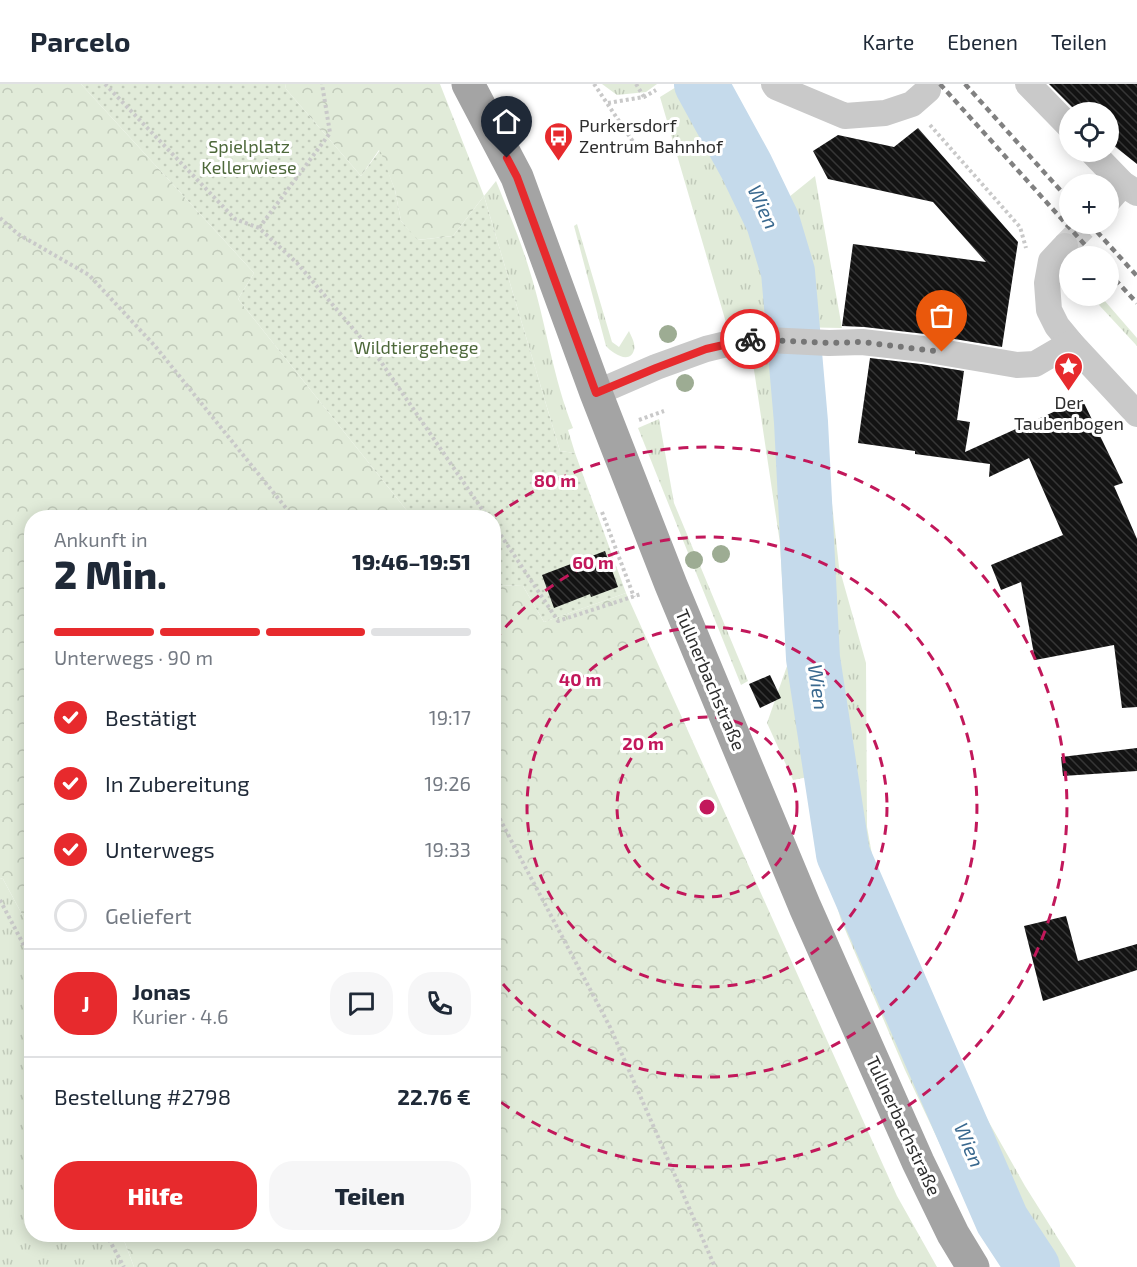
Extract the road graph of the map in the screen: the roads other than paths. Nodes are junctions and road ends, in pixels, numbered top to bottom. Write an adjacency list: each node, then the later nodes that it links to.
1 (468, 84): 10 (main road, Tullnerbachstraße)
2 (774, 84): 4 (street)
3 (1028, 84): 5 (street)
4 (920, 97)
5 (1059, 116)
6 (1100, 162): 7 (street)
7 (1123, 193)
8 (1059, 252): 9 (street)
9 (1071, 343): 10 (street); 11 (street)
10 (596, 393): 12 (main road, Tullnerbachstraße)
11 (1137, 414)
12 (973, 1267)

